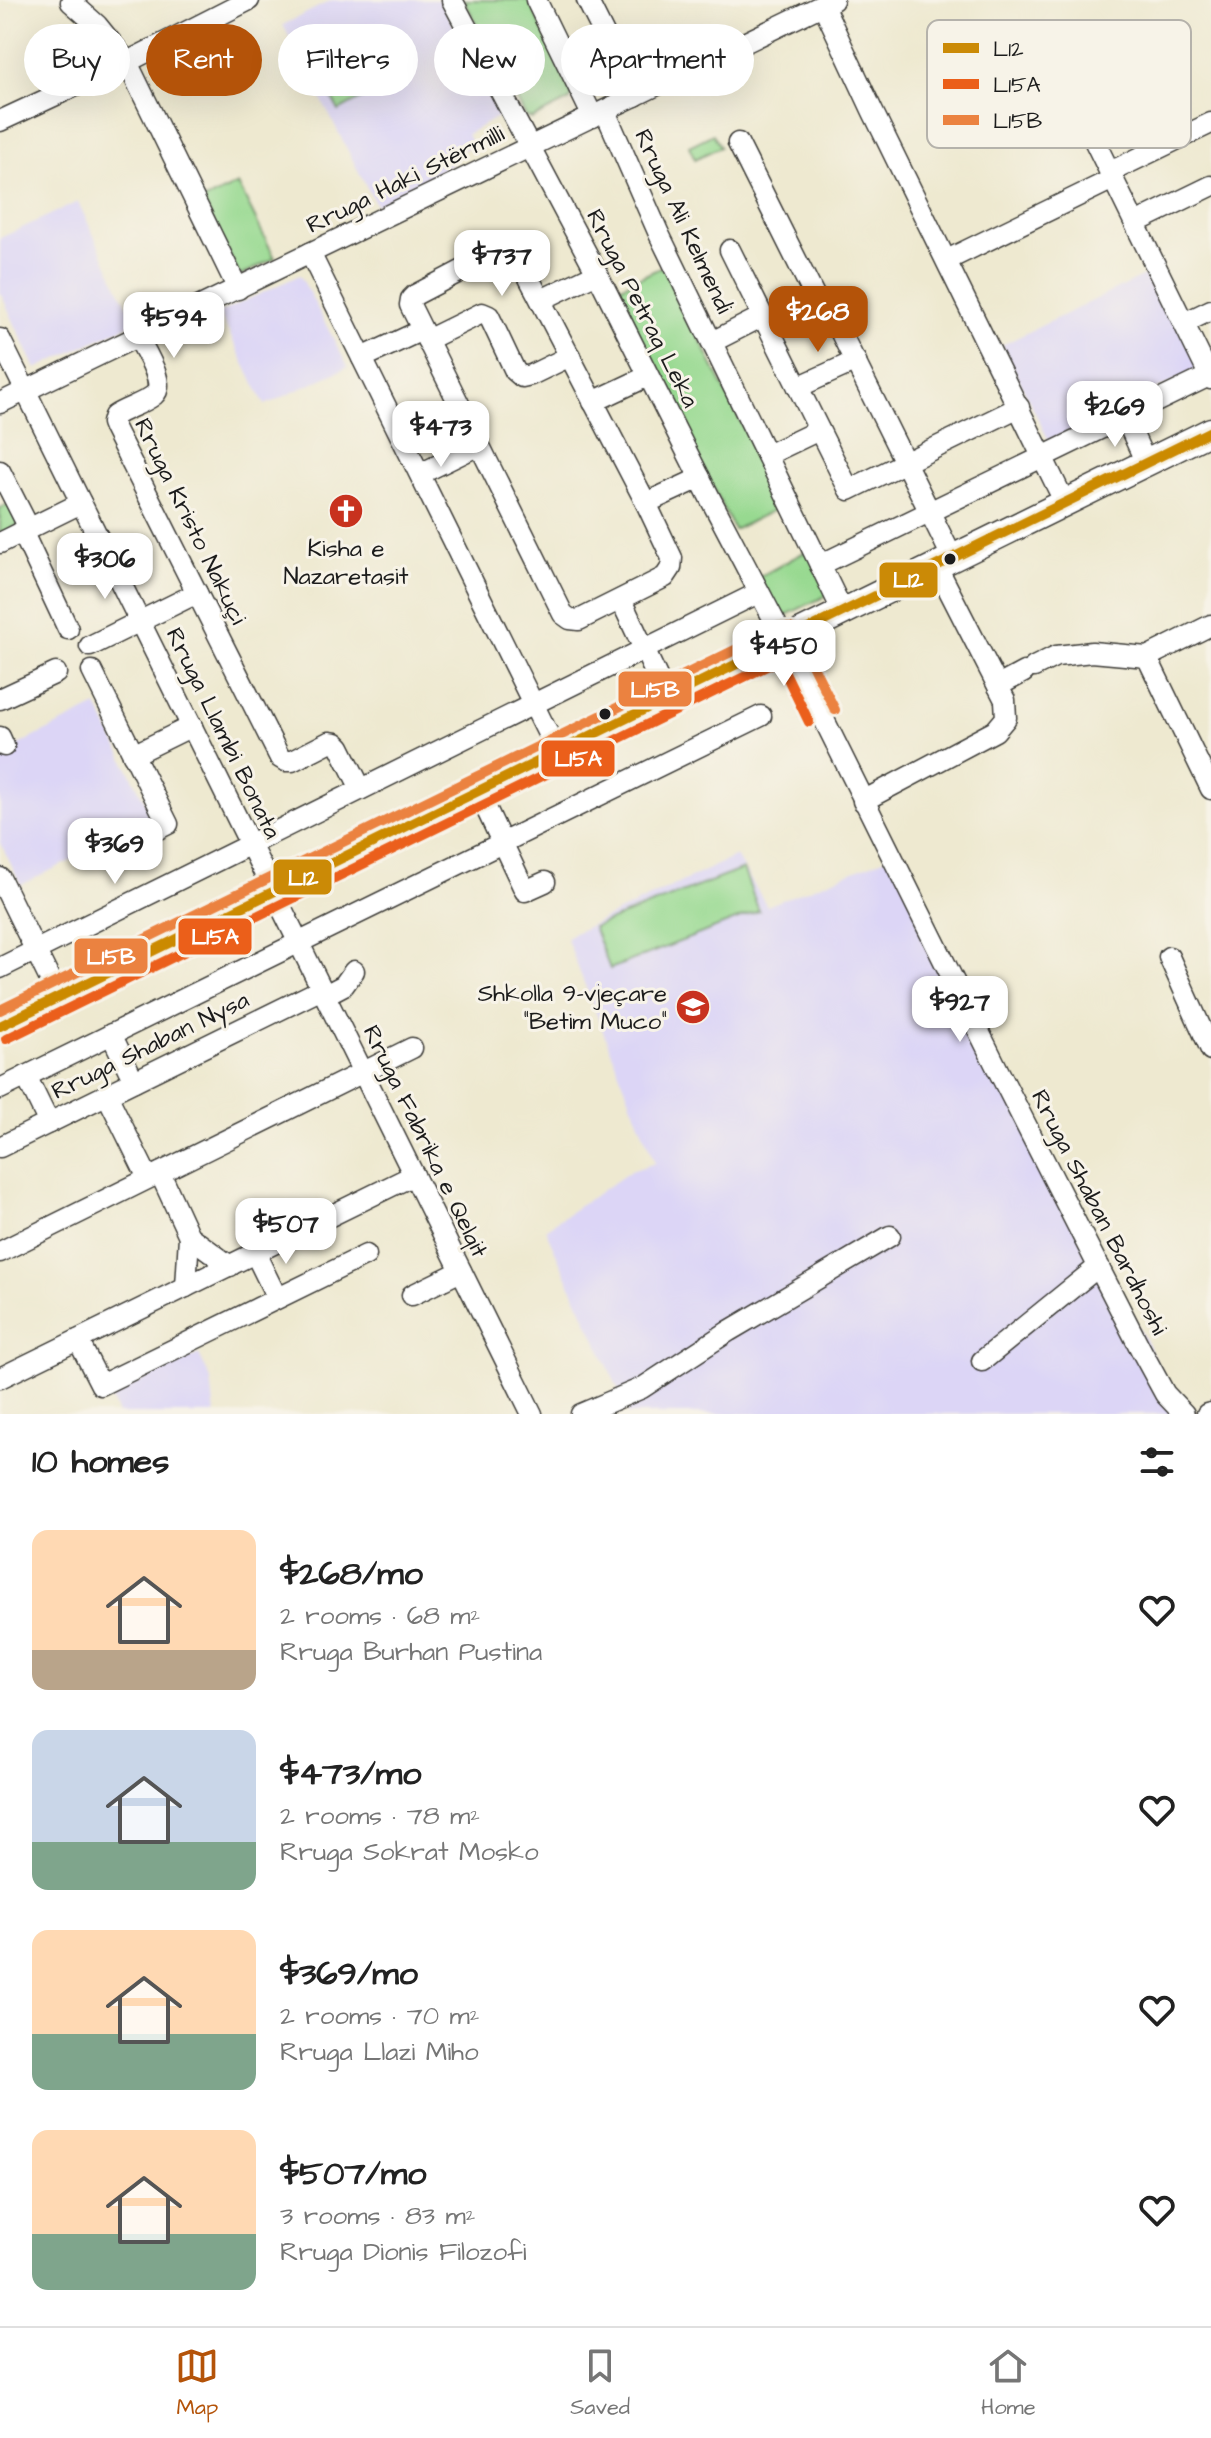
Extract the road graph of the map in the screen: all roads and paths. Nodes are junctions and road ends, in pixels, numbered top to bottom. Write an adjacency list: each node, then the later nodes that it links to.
1 (72, 0): 7 (street)
2 (249, 0): 10 (street)
3 (452, 0): 19 (street, Rruga Petraq Leka)
4 (536, 0): 14 (street, Rruga Ali Kelmendi)
5 (587, 0): 8 (street)
6 (828, 2): 9 (street, Rruga Haki Stërmilli); 27 (street)
7 (96, 24)
8 (599, 24)
9 (754, 38)
10 (130, 60)
11 (130, 68): 29 (street)
12 (54, 96): 15 (street)
13 (635, 96): 14 (street, Rruga Haki Stërmilli)
14 (599, 114): 19 (street, Rruga Haki Stërmilli); 37 (street, Rruga Ali Kelmendi)
15 (0, 121)
16 (1211, 123): 17 (street)
17 (1191, 134)
18 (738, 143): 40 (street)
19 (531, 147): 26 (street, Rruga Haki Stërmilli); 28 (street, Rruga Petraq Leka)
20 (1098, 148): 22 (street)
21 (1163, 148): 22 (street)
22 (1112, 175): 24 (street); 27 (street)
23 (1211, 186): 24 (street)
24 (1135, 223): 33 (street)
25 (730, 250): 32 (street)
26 (310, 253): 29 (street, Rruga Haki Stërmilli); 39 (street)
27 (947, 260): 47 (street)
28 (597, 273): 30 (street); 41 (street, Rruga Petraq Leka)
29 (238, 289): 35 (street, Rruga Haki Stërmilli)
30 (541, 300): 34 (street); 38 (street)
31 (1211, 310): 33 (street)
32 (763, 316): 37 (street); 43 (street)
33 (1184, 323): 42 (street)
34 (425, 335): 38 (street); 39 (street); 51 (street)
35 (138, 337): 44 (street, Rruga Haki Stërmilli); 67 (street, Rruga Kristo Nakuçi)
36 (0, 339): 44 (street, Rruga Llambi Bonata)
37 (712, 342): 52 (street, Rruga Ali Kelmendi)
38 (570, 356): 45 (street)
39 (362, 358): 57 (street)
40 (856, 361): 43 (street); 54 (street)
41 (648, 376): 45 (street); 58 (street, Rruga Petraq Leka)
42 (1210, 376): 48 (street)
43 (798, 387): 49 (street)
44 (25, 392): 46 (street, Rruga Haki Stërmilli); 59 (street, Rruga Llambi Bonata)
45 (593, 402): 60 (street)
46 (0, 403)
47 (1019, 407): 53 (street); 54 (street)
48 (1125, 417): 53 (street); 55 (street)
49 (819, 430): 52 (street); 54 (street)
50 (1211, 431): 55 (main road)
51 (479, 445): 57 (street); 69 (street)
52 (767, 455): 66 (street, Rruga Ali Kelmendi)
53 (1042, 457): 61 (street); 62 (street)
54 (905, 463): 62 (street)
55 (1146, 463): 61 (main road)
56 (0, 471): 63 (street)
57 (420, 474): 83 (street)
58 (700, 478): 60 (street); 68 (street, Rruga Petraq Leka)
59 (81, 503): 63 (street); 71 (street, Rruga Llambi Bonata)
60 (646, 503): 69 (street)
61 (1065, 503): 65 (main road)
62 (928, 513): 65 (street); 66 (street)
63 (25, 530): 64 (street); 73 (street)
64 (0, 543)
65 (945, 563): 70 (main road); 80 (street)
66 (820, 565): 70 (street, Rruga Ali Kelmendi)
67 (197, 593): 71 (street); 88 (street, Rruga Kristo Nakuçi)
68 (758, 593): 74 (street, Rruga Petraq Leka); 76 (street)
69 (621, 600): 76 (street)
70 (843, 612): 74 (main road)
71 (140, 622): 75 (street); 85 (street, Rruga Llambi Bonata)
72 (1211, 625): 77 (street)
73 (68, 629)
74 (785, 641): 81 (main road); 91 (street, Rruga Shaban Bardhoshi)
75 (90, 646)
76 (644, 649): 81 (street); 83 (street)
77 (1147, 657): 80 (street); 89 (street)
78 (92, 671): 87 (street)
79 (56, 673): 82 (street)
80 (998, 686): 91 (street)
81 (667, 698): 86 (main road)
82 (0, 699)
83 (533, 704): 86 (street); 88 (street)
84 (761, 716): 93 (street)
85 (192, 726): 87 (street); 94 (street, Rruga Llambi Bonata)
86 (557, 752): 90 (main road)
87 (133, 755): 92 (street)
88 (361, 789): 94 (street)
89 (1211, 789)
90 (478, 791): 93 (street); 97 (main road)
91 (863, 801): 124 (street, Rruga Shaban Bardhoshi)
92 (140, 838)
93 (502, 843): 95 (street); 98 (street)
94 (250, 844): 97 (street, Rruga Llambi Bonata); 99 (street)
95 (545, 882)
96 (1, 885): 99 (street)
97 (274, 892): 98 (street, Rruga Fabrika e Qelqit); 104 (main road)
98 (299, 942): 103 (street, Rruga Fabrika e Qelqit); 106 (street)
99 (35, 950): 101 (street); 104 (street)
100 (1169, 957): 108 (street)
101 (0, 968)
102 (354, 971): 103 (street, Rruga Shaban Nysa)
103 (324, 992): 109 (street, Rruga Fabrika e Qelqit); 111 (street, Rruga Shaban Nysa)
104 (59, 998): 105 (main road)
105 (0, 1026)
106 (111, 1034): 110 (street); 111 (street)
107 (412, 1048): 109 (street)
108 (1211, 1050)
109 (364, 1073): 116 (street); 117 (street, Rruga Fabrika e Qelqit)
110 (26, 1076): 112 (street); 114 (street)
111 (134, 1081): 113 (street, Rruga Shaban Nysa)
112 (0, 1089)
113 (107, 1095): 114 (street, Rruga Shaban Nysa); 116 (street)
114 (49, 1123): 115 (street, Rruga Shaban Nysa)
115 (0, 1147)
116 (154, 1175): 118 (street); 120 (street)
117 (414, 1175): 121 (street); 125 (street, Rruga Fabrika e Qelqit)
118 (189, 1236): 123 (street); 126 (street)
119 (890, 1236): 133 (street)
120 (0, 1252)
121 (255, 1253): 123 (street); 128 (street)
122 (366, 1255): 128 (street)
123 (230, 1266): 126 (street)
124 (1099, 1266): 130 (street); 134 (street, Rruga Shaban Bardhoshi)
125 (461, 1271): 127 (street); 132 (street, Rruga Fabrika e Qelqit)
126 (186, 1287): 129 (street)
127 (412, 1295)
128 (277, 1298): 129 (street)
129 (78, 1340): 131 (street)
130 (982, 1361)
131 (0, 1378)
132 (532, 1414)
133 (581, 1414)
134 (1184, 1414): 135 (street)
135 (1193, 1414)

